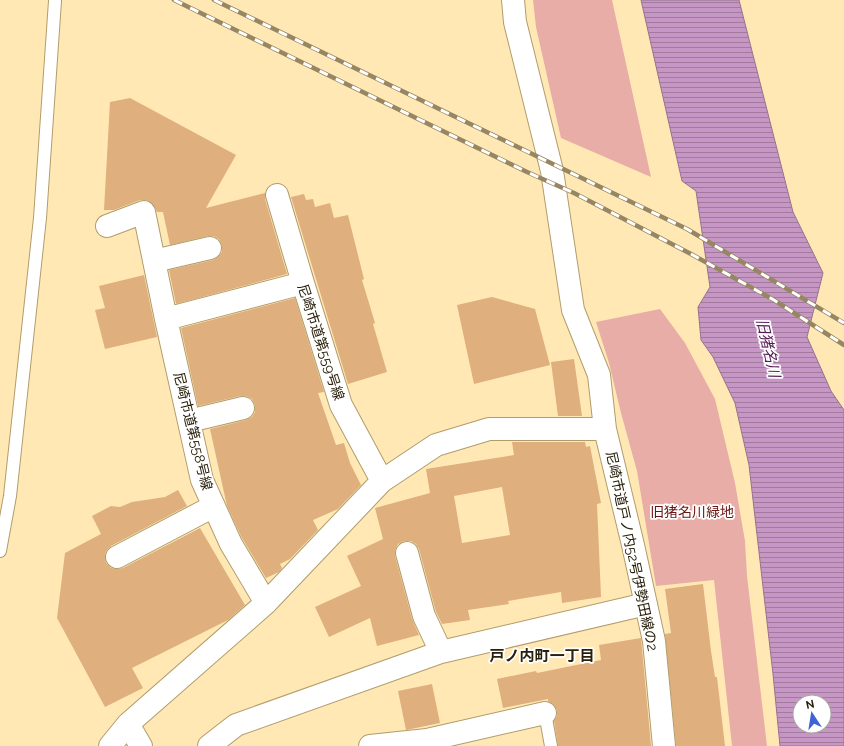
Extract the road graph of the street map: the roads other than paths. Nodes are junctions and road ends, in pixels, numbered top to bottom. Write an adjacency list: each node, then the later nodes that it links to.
1 (513, 0): 11 (street, 尼崎市道戸ノ内52号伊勢田線の2)
2 (55, 1): 14 (lane)
3 (277, 195): 7 (street, 尼崎市道第559号線)
4 (106, 226): 6 (street, 尼崎市道第558号線)
5 (210, 248): 6 (street)
6 (154, 261): 8 (street, 尼崎市道第558号線)
7 (303, 283): 8 (street); 12 (street, 尼崎市道第559号線)
8 (166, 319): 10 (street, 尼崎市道第558号線)
9 (244, 408): 10 (street)
10 (189, 421): 13 (street, 尼崎市道第558号線)
11 (605, 429): 12 (street); 18 (street, 尼崎市道戸ノ内52号伊勢田線の2)
12 (382, 481): 17 (street)
13 (214, 506): 16 (street); 17 (street, 尼崎市道第558号線)
14 (0, 551)
15 (407, 553): 19 (street)
16 (118, 557)
17 (266, 603): 21 (street)
18 (646, 604): 19 (street); 27 (street, 尼崎市道戸ノ内52号伊勢田線の2)
19 (441, 652): 24 (street)
20 (546, 713): 25 (street); 26 (lane)
21 (128, 724): 22 (street); 23 (street)
22 (110, 746)
23 (141, 746)
24 (208, 746)
25 (370, 746)
26 (551, 746)
27 (664, 746)

